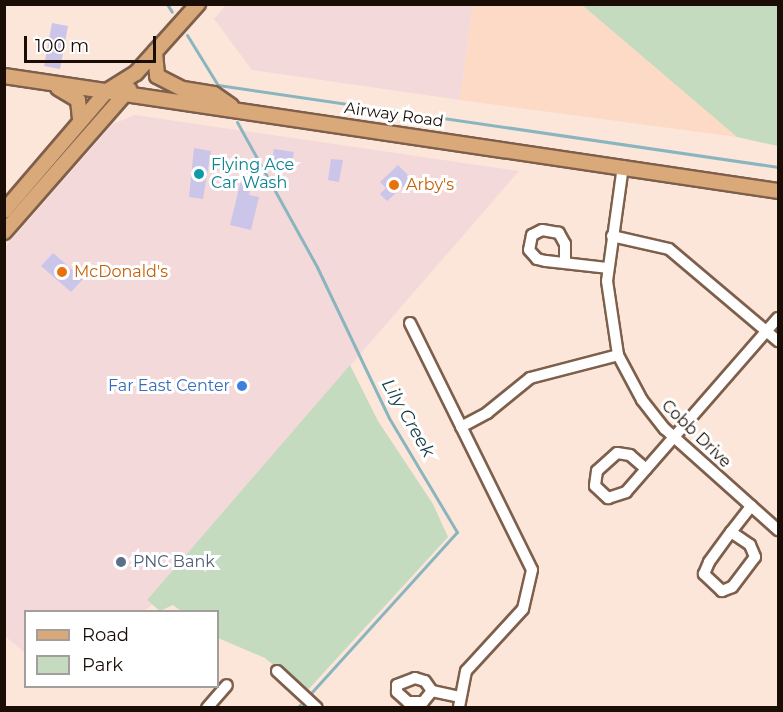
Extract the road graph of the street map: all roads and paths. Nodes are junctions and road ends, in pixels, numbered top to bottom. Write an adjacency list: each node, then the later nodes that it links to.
1 (198, 4): 2 (main road)
2 (155, 52): 3 (main road); 7 (main road)
3 (136, 73): 6 (main road); 6 (main road)
4 (4, 76): 5 (main road, Airway Road)
5 (45, 82): 6 (main road, Airway Road); 8 (main road)
6 (116, 92): 7 (main road, Airway Road); 8 (main road); 12 (main road)
7 (235, 109): 9 (main road, Airway Road)
8 (80, 120): 11 (main road)
9 (623, 166): 10 (main road, Airway Road); 13 (street, Cobb Drive)
10 (778, 191)
11 (4, 211)
12 (4, 232)
13 (612, 236): 15 (street, Cobb Drive); 18 (street)
14 (565, 263): 15 (street)
15 (607, 268): 20 (street, Cobb Drive)
16 (778, 318): 18 (street)
17 (410, 323): 21 (street)
18 (767, 330): 19 (street); 22 (street)
19 (778, 341)
20 (618, 354): 21 (street); 22 (street, Cobb Drive)
21 (461, 427): 30 (street)
22 (673, 436): 23 (street); 24 (street, Cobb Drive)
23 (646, 469): 23 (street)
24 (752, 506): 25 (street, Cobb Drive); 26 (street)
25 (778, 530)
26 (731, 532): 26 (street)
27 (277, 670): 32 (street)
28 (227, 684): 31 (street)
29 (432, 691): 30 (street)
30 (460, 702)
31 (207, 708)
32 (317, 708)

